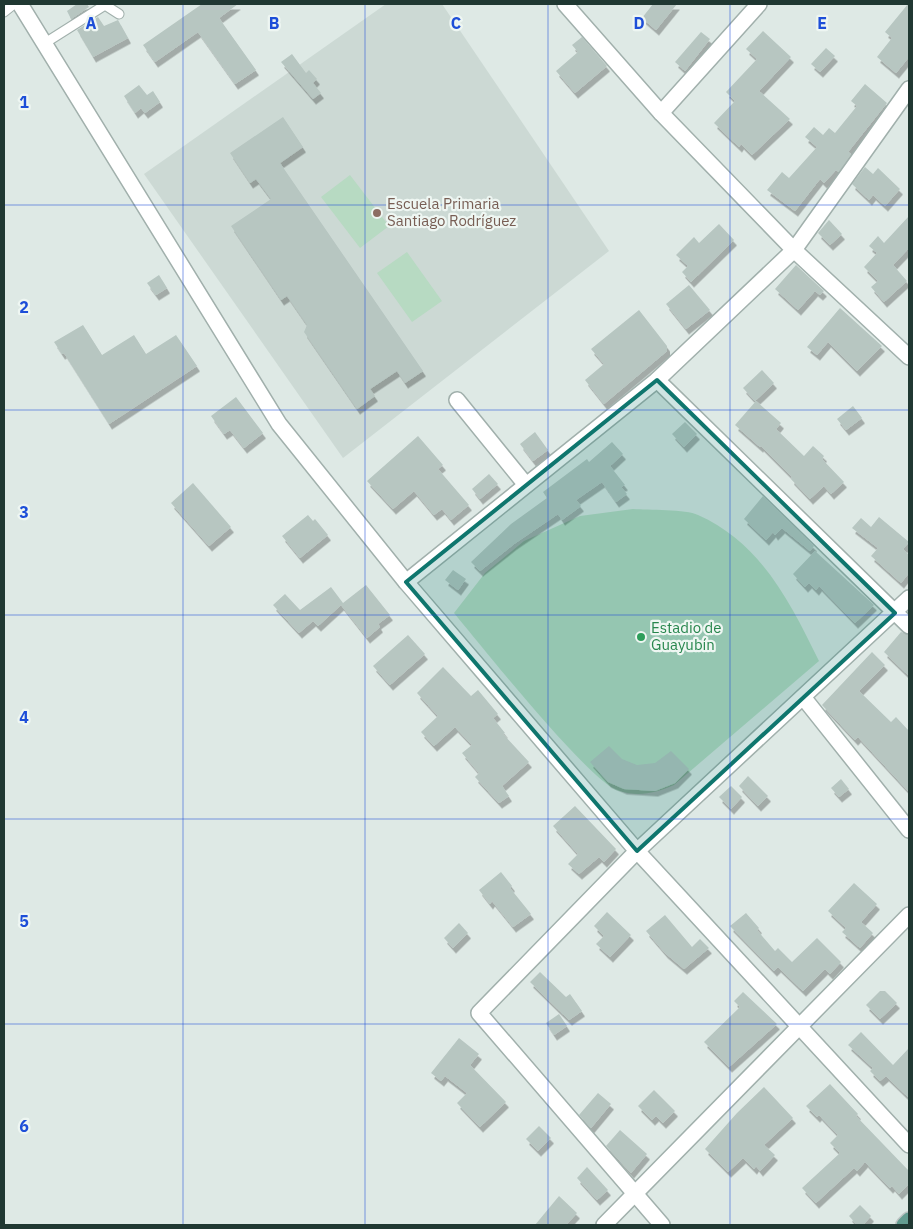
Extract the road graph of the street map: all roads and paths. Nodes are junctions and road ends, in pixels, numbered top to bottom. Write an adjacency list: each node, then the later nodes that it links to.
1 (14, 4): 5 (lane)
2 (20, 4): 7 (street)
3 (565, 4): 9 (street)
4 (759, 4): 9 (street)
5 (4, 12)
6 (119, 14): 7 (lane)
7 (45, 43): 15 (street)
8 (909, 90): 10 (street)
9 (661, 113): 10 (street)
10 (794, 250): 11 (street); 12 (street)
11 (909, 357)
12 (656, 380): 14 (street); 17 (street)
13 (457, 400): 14 (street)
14 (526, 485): 15 (street)
15 (406, 582): 21 (street)
16 (909, 598): 17 (street)
17 (895, 613): 18 (street); 19 (street)
18 (909, 626)
19 (802, 697): 20 (street); 21 (street)
20 (909, 830)
21 (637, 851): 23 (street); 25 (street)
22 (909, 915): 23 (street)
23 (799, 1027): 24 (street); 25 (street)
24 (909, 1145)
25 (636, 1195): 27 (street); 28 (street)
26 (909, 1220): 29 (main road)
27 (604, 1225)
28 (662, 1225)
29 (904, 1225)

